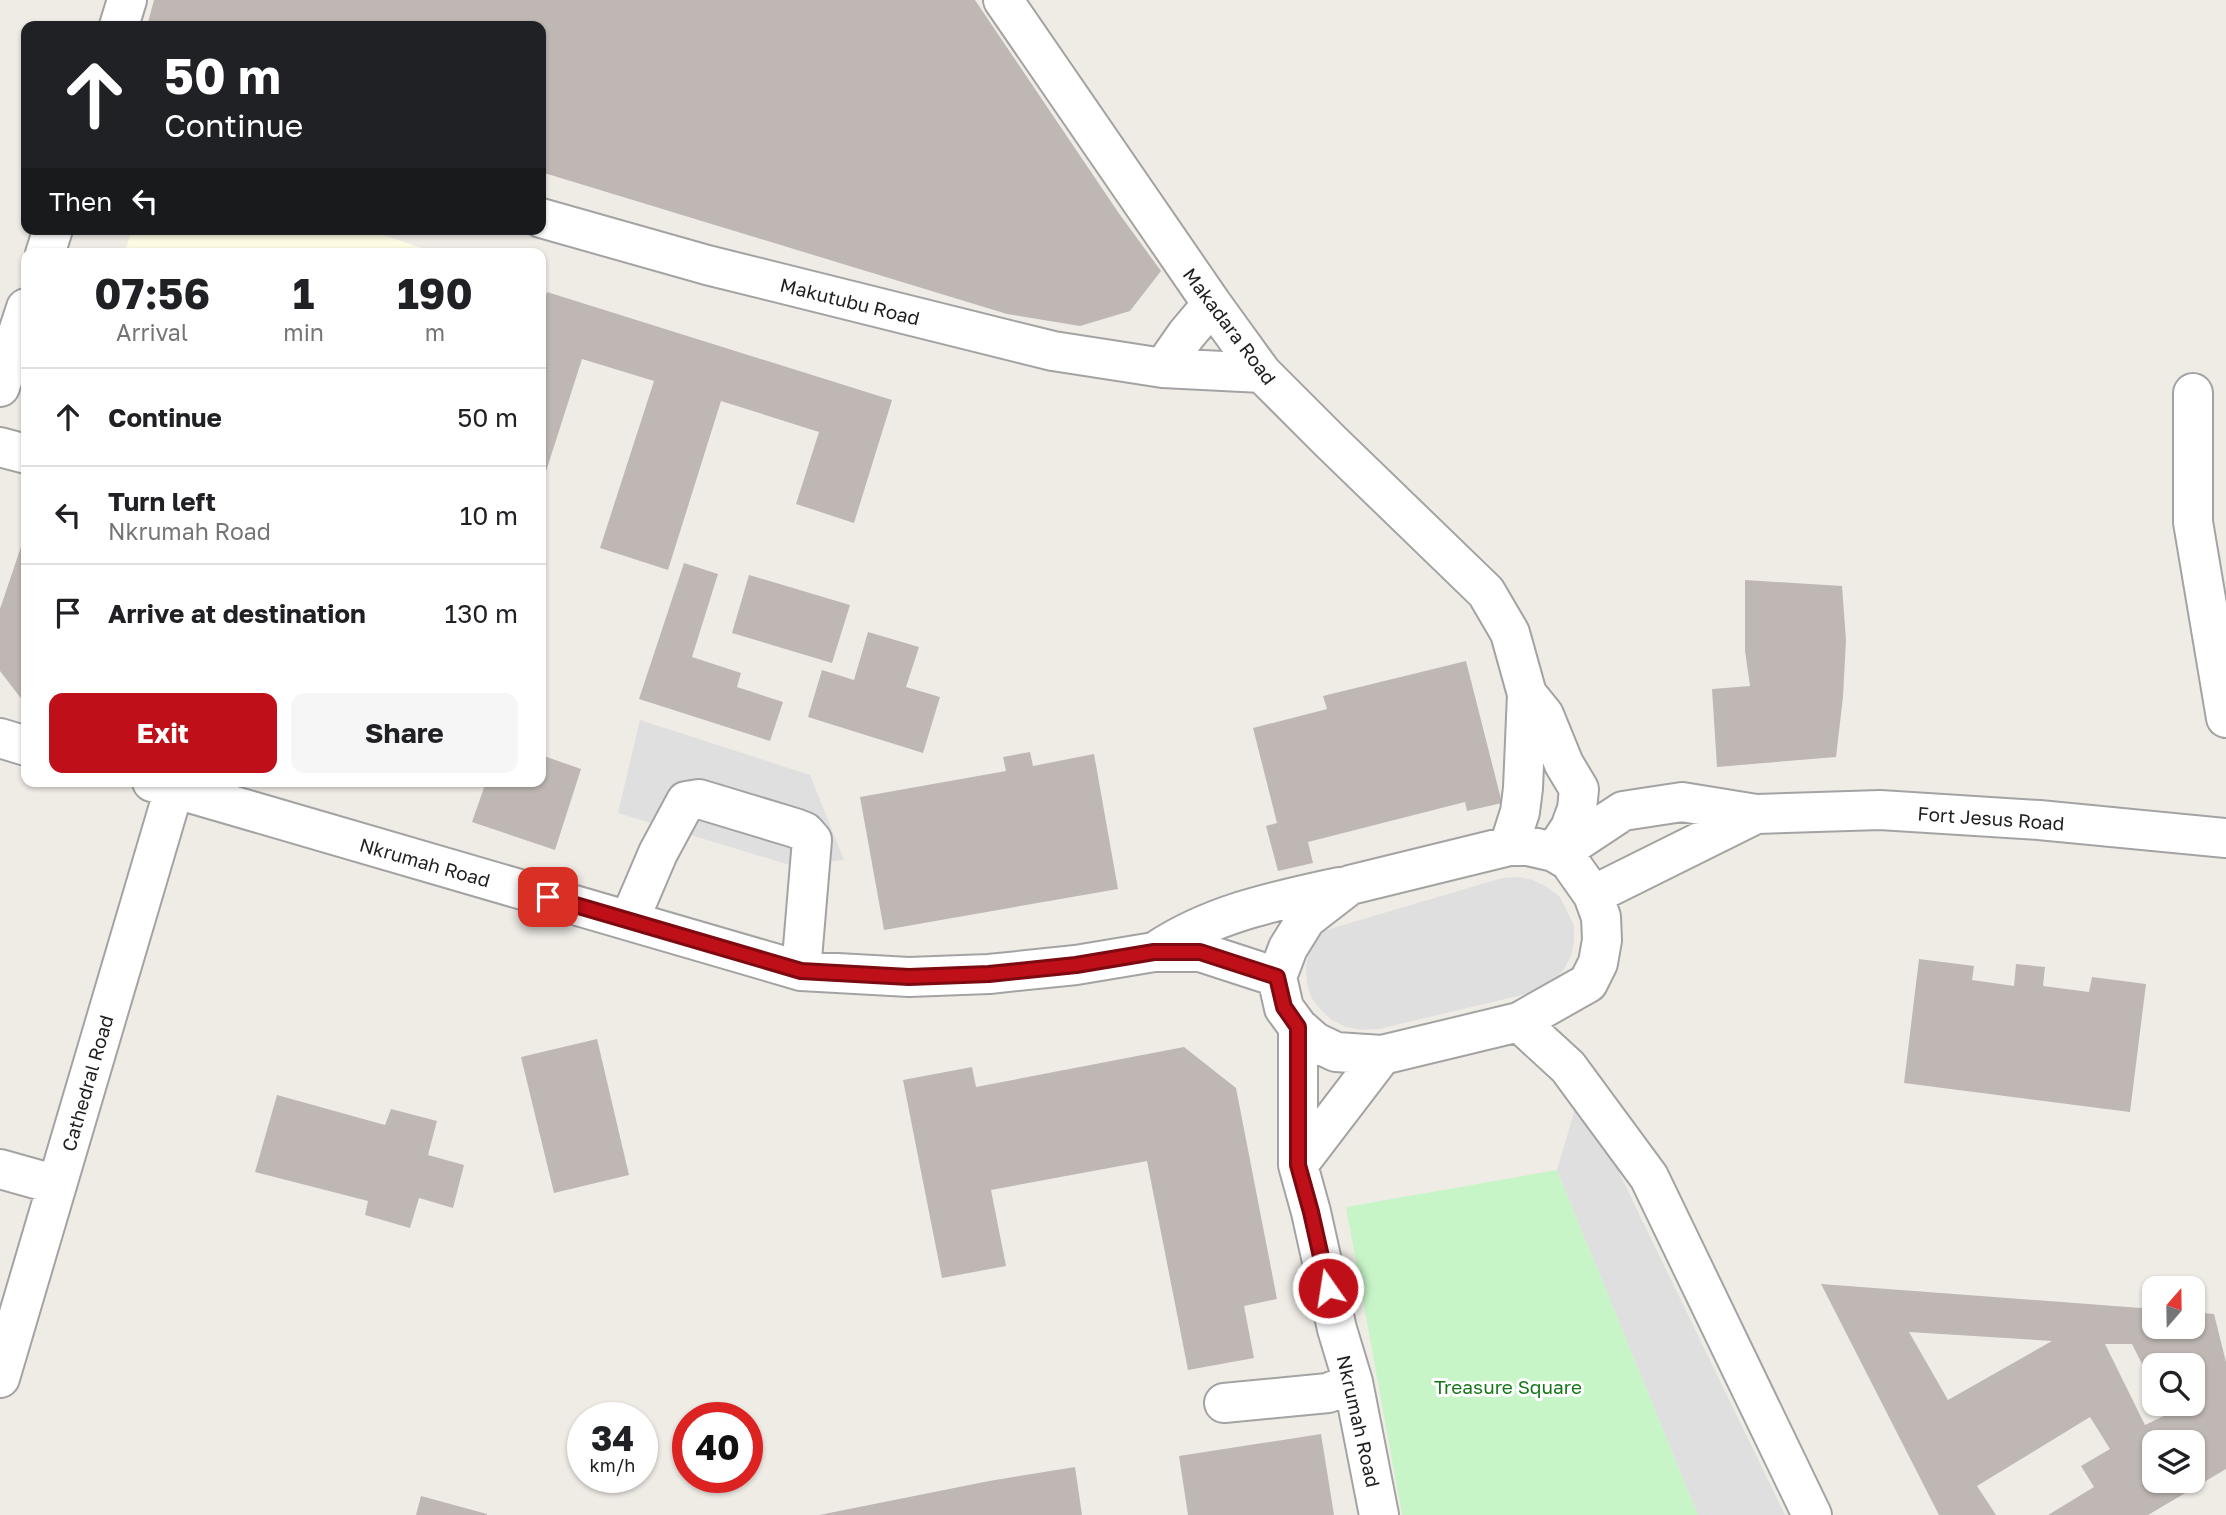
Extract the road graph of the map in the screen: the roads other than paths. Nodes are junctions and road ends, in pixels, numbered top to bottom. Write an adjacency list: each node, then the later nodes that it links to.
1 (127, 0): 3 (street)
2 (1003, 0): 5 (street, Makadara Road)
3 (121, 21)
4 (546, 219): 7 (street, Makutubu Road)
5 (1212, 304): 7 (street); 8 (street, Makadara Road)
6 (21, 324): 9 (street)
7 (1163, 368): 8 (street, Makutubu Road)
8 (1262, 373): 13 (street, Makadara Road)
9 (0, 387)
10 (2193, 393): 14 (street)
11 (0, 447): 12 (street)
12 (21, 453)
13 (1527, 694): 21 (street, Makadara Road); 22 (street, Makadara Road)
14 (2226, 718)
15 (0, 738): 16 (street)
16 (21, 744)
17 (162, 787): 34 (street, Cathedral Road)
18 (170, 787): 25 (street, Nkrumah Road)
19 (1756, 814): 20 (street, Fort Jesus Road); 22 (street, Fort Jesus Road); 24 (street, Fort Jesus Road)
20 (2226, 838)
21 (1508, 846): 22 (street); 23 (street)
22 (1556, 853): 24 (street)
23 (1350, 885): 26 (street); 28 (street)
24 (1593, 895): 29 (street)
25 (629, 921): 27 (street, Nkrumah Road); 27 (street)
26 (1154, 952): 27 (street, Nkrumah Road); 28 (street, Nkrumah Road)
27 (801, 971)
28 (1277, 977): 30 (street)
29 (1519, 1022): 31 (street); 39 (street)
30 (1298, 1027): 31 (street); 32 (street, Nkrumah Road)
31 (1382, 1055): 32 (street)
32 (1298, 1165): 36 (street, Nkrumah Road)
33 (0, 1169): 34 (street)
34 (57, 1185): 35 (street, Cathedral Road)
35 (0, 1378)
36 (1353, 1382): 37 (street); 38 (street, Nkrumah Road)
37 (1224, 1403)
38 (1379, 1515)
39 (1812, 1515)

